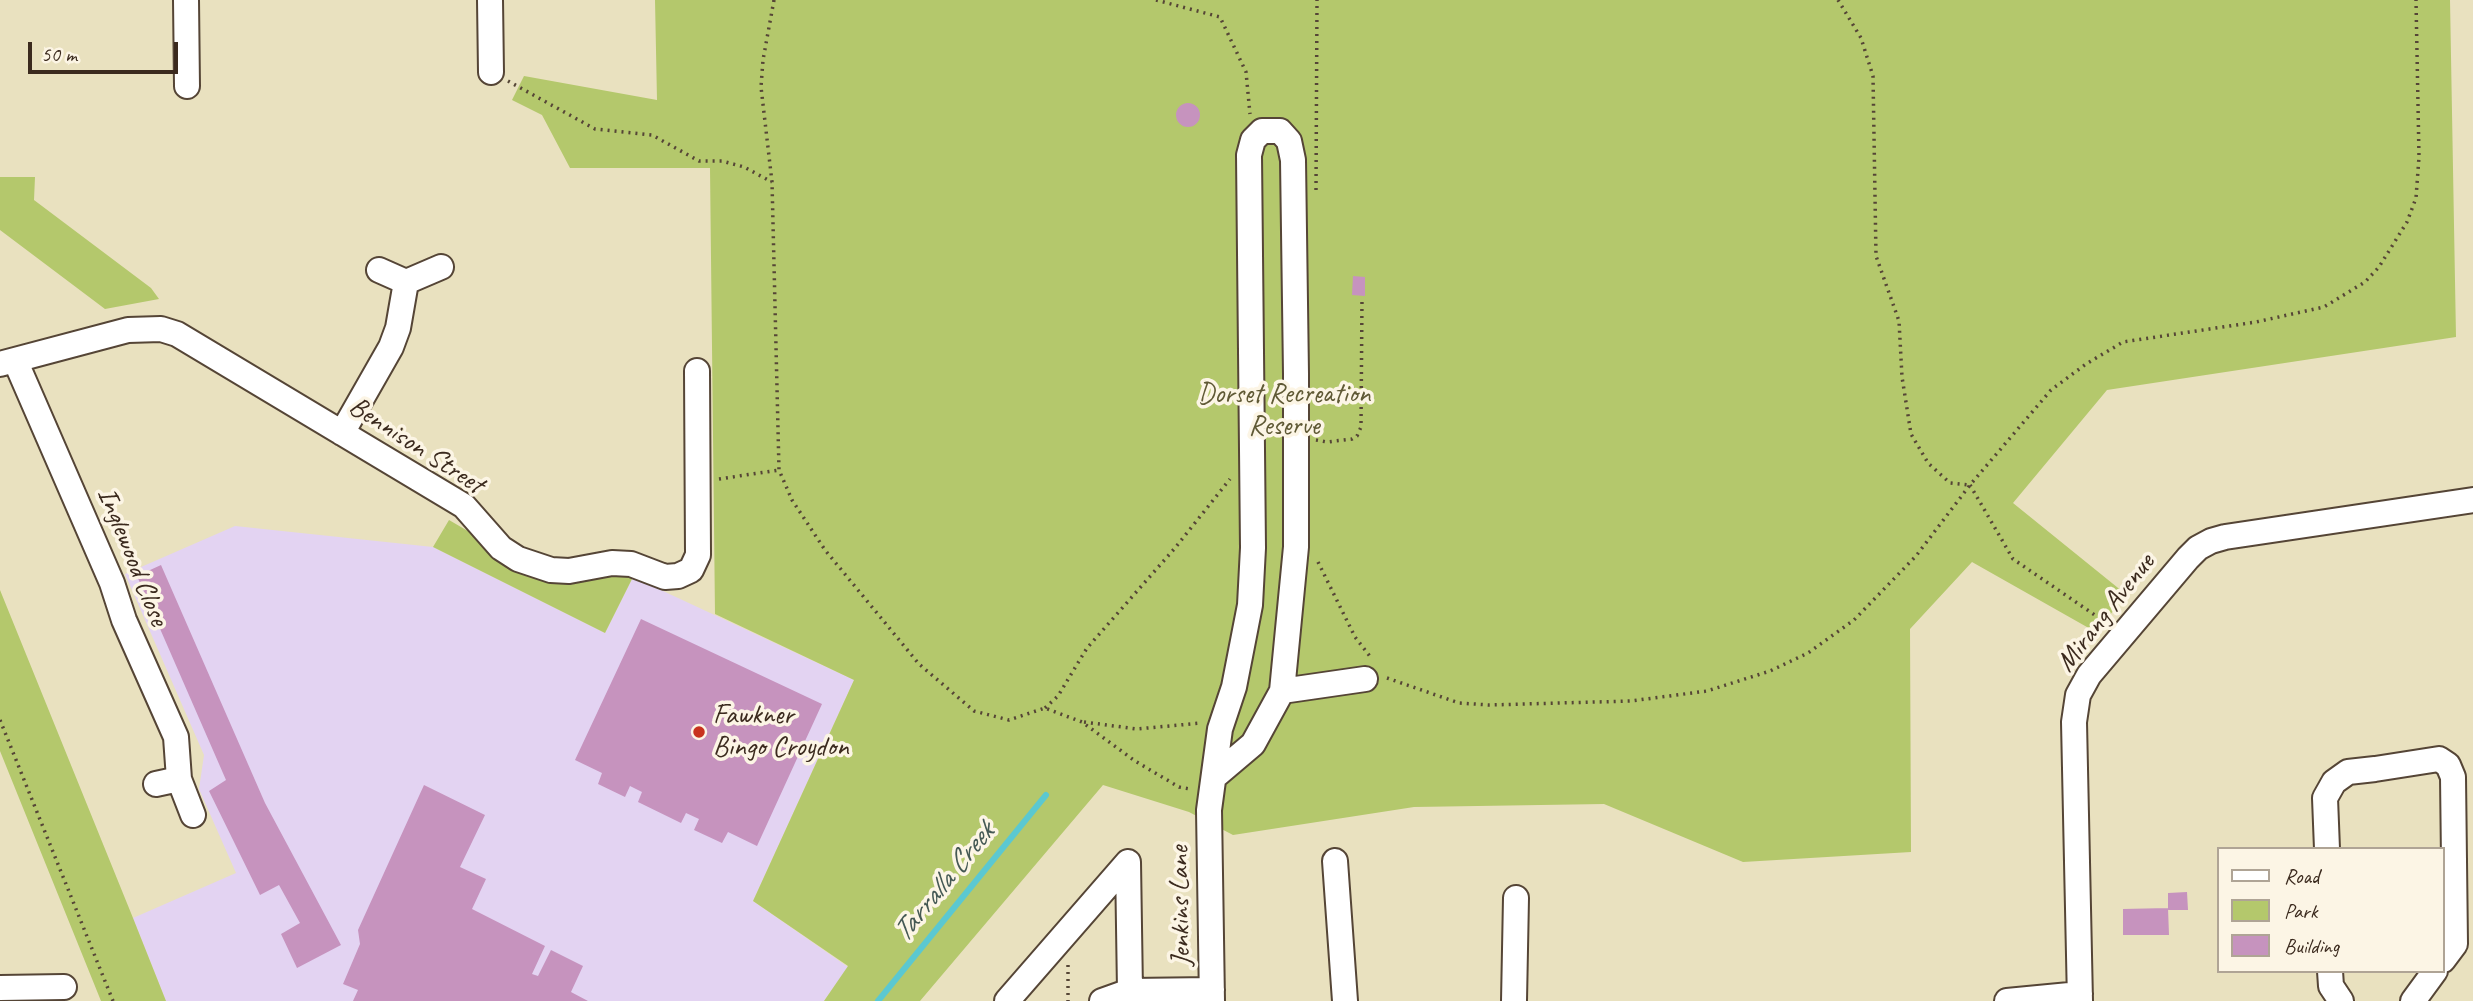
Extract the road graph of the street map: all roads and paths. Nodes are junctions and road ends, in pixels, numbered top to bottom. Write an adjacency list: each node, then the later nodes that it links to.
1 (186, 0): 9 (street)
2 (490, 0): 8 (street)
3 (774, 0): 11 (path)
4 (1156, 0): 10 (path)
5 (1317, 0): 12 (path)
6 (1838, 0): 24 (path)
7 (2416, 0): 24 (path)
8 (491, 72): 11 (path)
9 (187, 86)
10 (1253, 140): 12 (street); 21 (street, Jenkins Lane)
11 (772, 182): 22 (path)
12 (1294, 212): 20 (street)
13 (441, 267): 15 (street)
14 (379, 270): 15 (street)
15 (406, 282): 19 (street)
16 (1362, 298): 20 (path)
17 (8, 362): 19 (street, Bennison Street); 35 (street, Inglewood Close)
18 (697, 371): 23 (street, Bennison Street)
19 (342, 433): 23 (street, Bennison Street)
20 (1296, 437): 29 (street)
21 (1251, 458): 30 (path); 33 (street, Jenkins Lane)
22 (779, 470): 23 (path); 30 (path)
23 (698, 482)
24 (1970, 485): 27 (path); 28 (path)
25 (2473, 500): 27 (street, Mirang Avenue)
26 (1318, 561): 28 (path)
27 (2124, 635): 46 (street, Mirang Avenue)
28 (1376, 674): 29 (street)
29 (1282, 691): 34 (street)
30 (1045, 708): 32 (path)
31 (0, 720): 47 (path)
32 (1082, 722): 33 (path); 34 (path)
33 (1220, 729): 34 (street, Jenkins Lane)
34 (1212, 794): 45 (street, Jenkins Lane)
35 (193, 815)
36 (2326, 847): 39 (street)
37 (1335, 861): 50 (street)
38 (1516, 898): 51 (street)
39 (2445, 957)
40 (2330, 973): 53 (street)
41 (2434, 973): 54 (street)
42 (64, 987): 43 (street)
43 (0, 988)
44 (1130, 991): 45 (street); 48 (street); 49 (street)
45 (1212, 995)
46 (2080, 998): 52 (street)
47 (113, 1001)
48 (1007, 1001)
49 (1102, 1001)
50 (1345, 1001)
51 (1514, 1001)
52 (2007, 1001)
53 (2341, 1001)
54 (2413, 1001)

